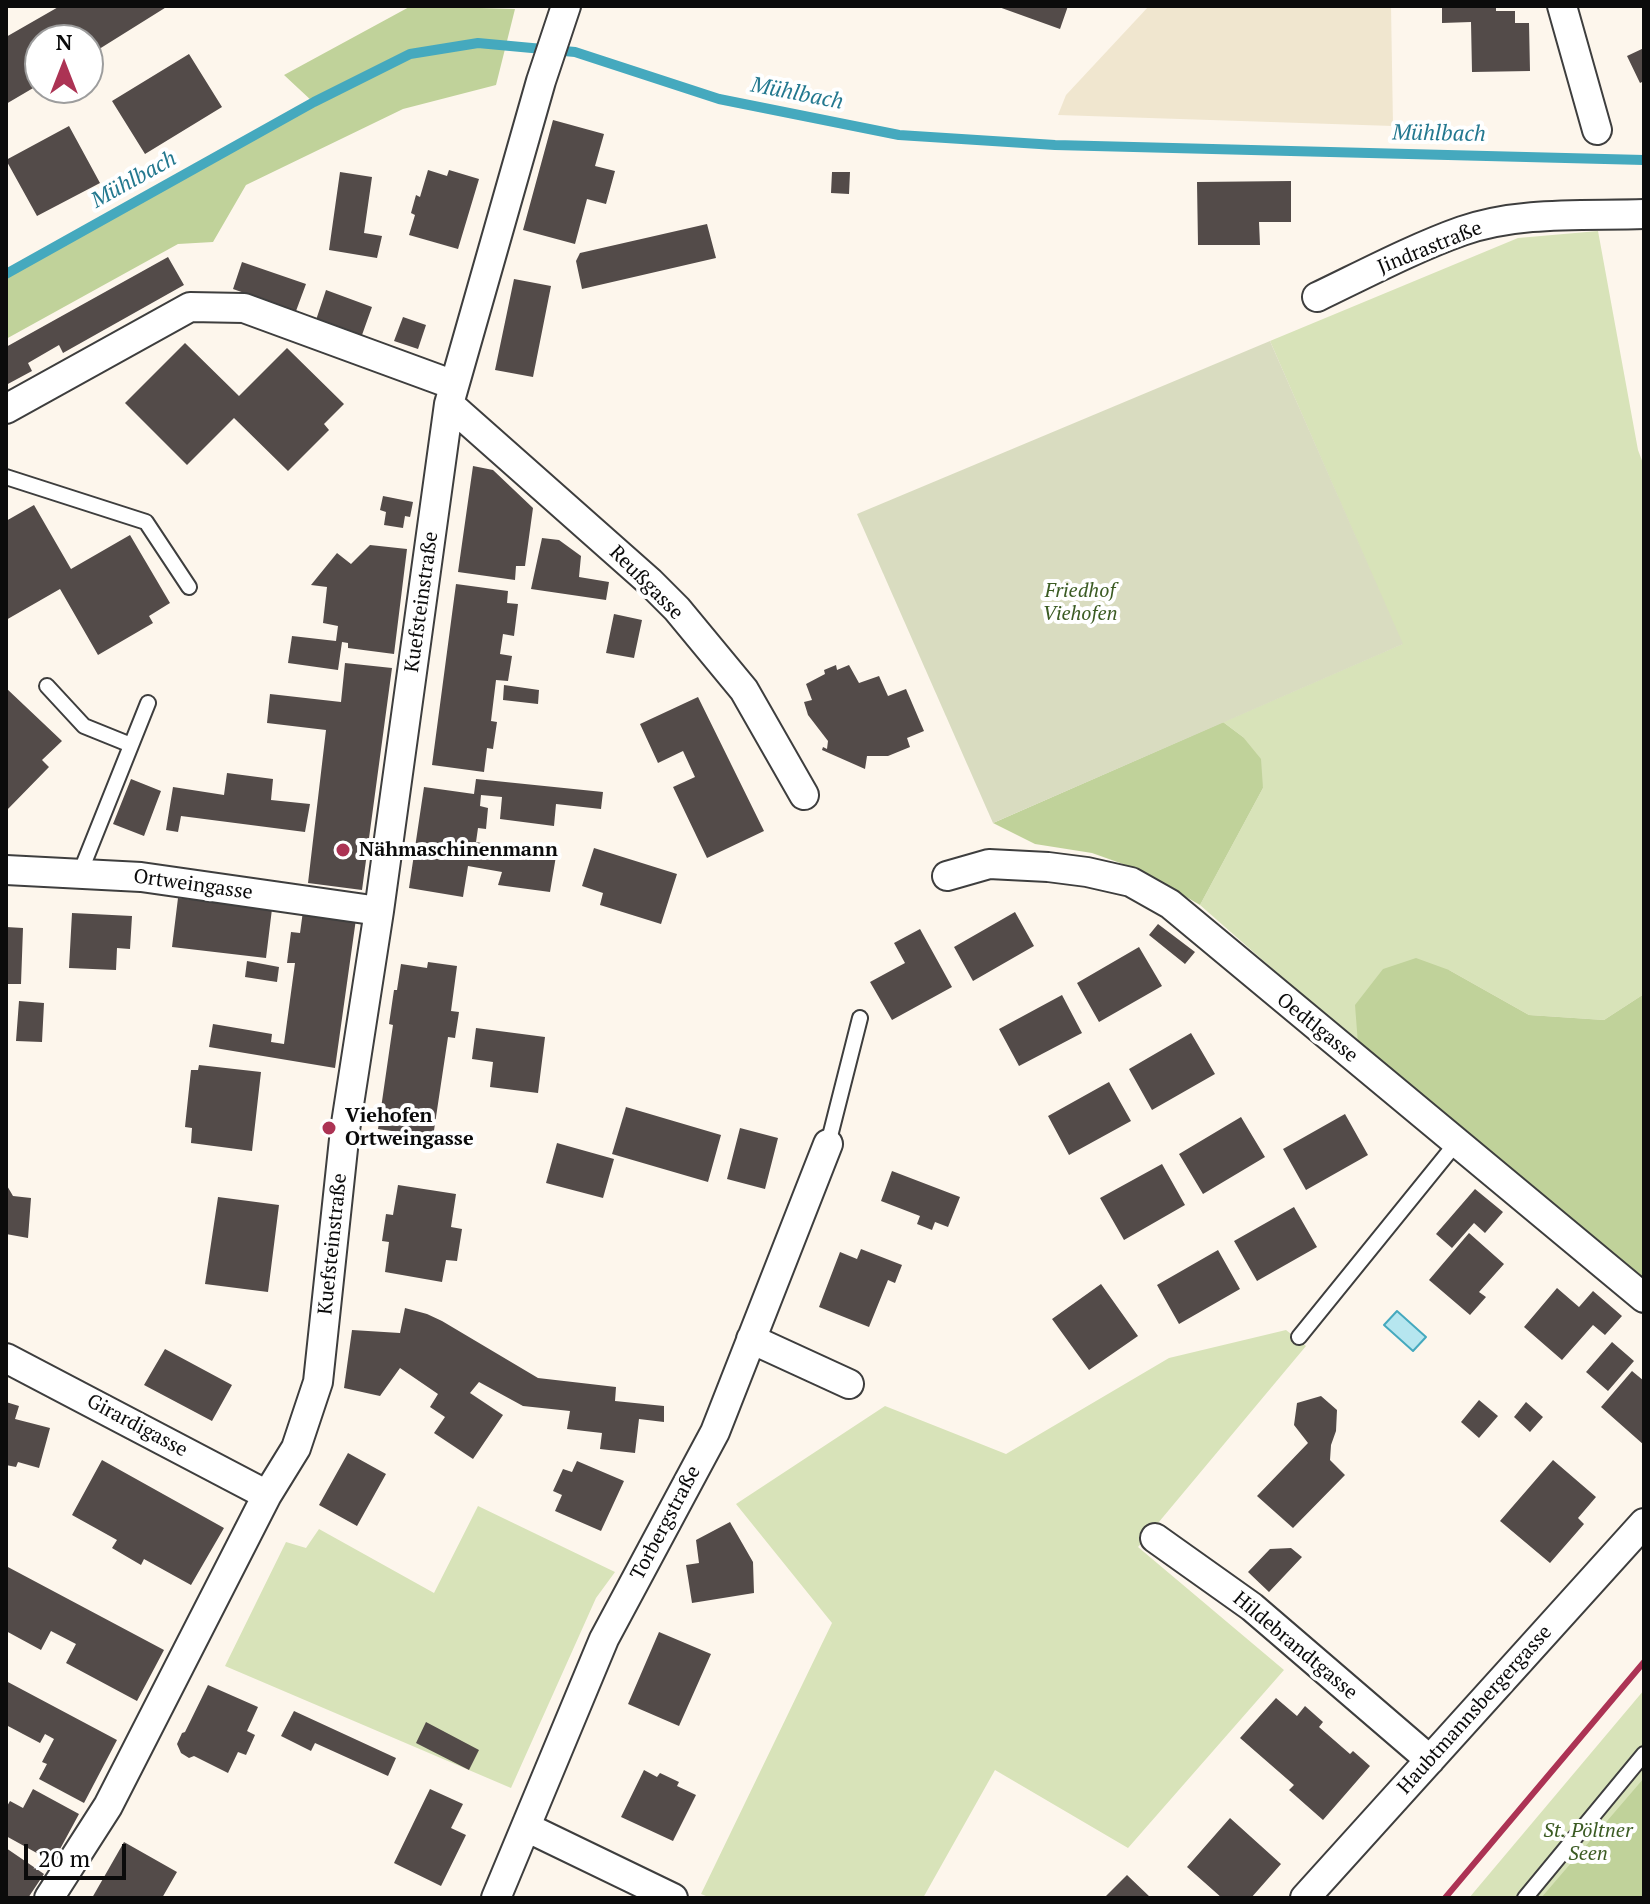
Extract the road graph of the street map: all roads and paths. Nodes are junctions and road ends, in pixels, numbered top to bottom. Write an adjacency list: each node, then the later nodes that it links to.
1 (1562, 6): 3 (street)
2 (561, 18): 6 (street, Kuefsteinstraße)
3 (1597, 130)
4 (1644, 214): 5 (street, Jindrastraße)
5 (1317, 297)
6 (452, 395): 7 (street); 13 (street, Reußgasse); 17 (street, Kuefsteinstraße)
7 (6, 409)
8 (6, 477): 9 (lane)
9 (189, 587)
10 (47, 686): 12 (lane)
11 (148, 703): 12 (lane)
12 (131, 745): 15 (lane)
13 (804, 795)
14 (6, 870): 15 (street, Ortweingasse)
15 (80, 873): 17 (street, Ortweingasse)
16 (947, 876): 19 (street, Oedtlgasse)
17 (379, 911): 26 (street, Kuefsteinstraße)
18 (860, 1018): 20 (lane)
19 (1457, 1142): 21 (street, Oedtlgasse); 22 (lane)
20 (828, 1144): 23 (street, Torbergstraße)
21 (1644, 1298)
22 (1299, 1337)
23 (751, 1339): 25 (street); 31 (street, Torbergstraße)
24 (6, 1358): 26 (street, Girardigasse)
25 (849, 1384)
26 (267, 1495): 32 (street, Kuefsteinstraße)
27 (1644, 1523): 30 (street, Haubtmannsbergergasse)
28 (1155, 1538): 30 (street, Hildebrandtgasse)
29 (1644, 1754): 36 (lane)
30 (1430, 1760): 35 (street, Haubtmannsbergergasse)
31 (526, 1827): 33 (street, Torbergstraße); 34 (street)
32 (49, 1898)
33 (496, 1898)
34 (673, 1898)
35 (1305, 1898)
36 (1525, 1898)

